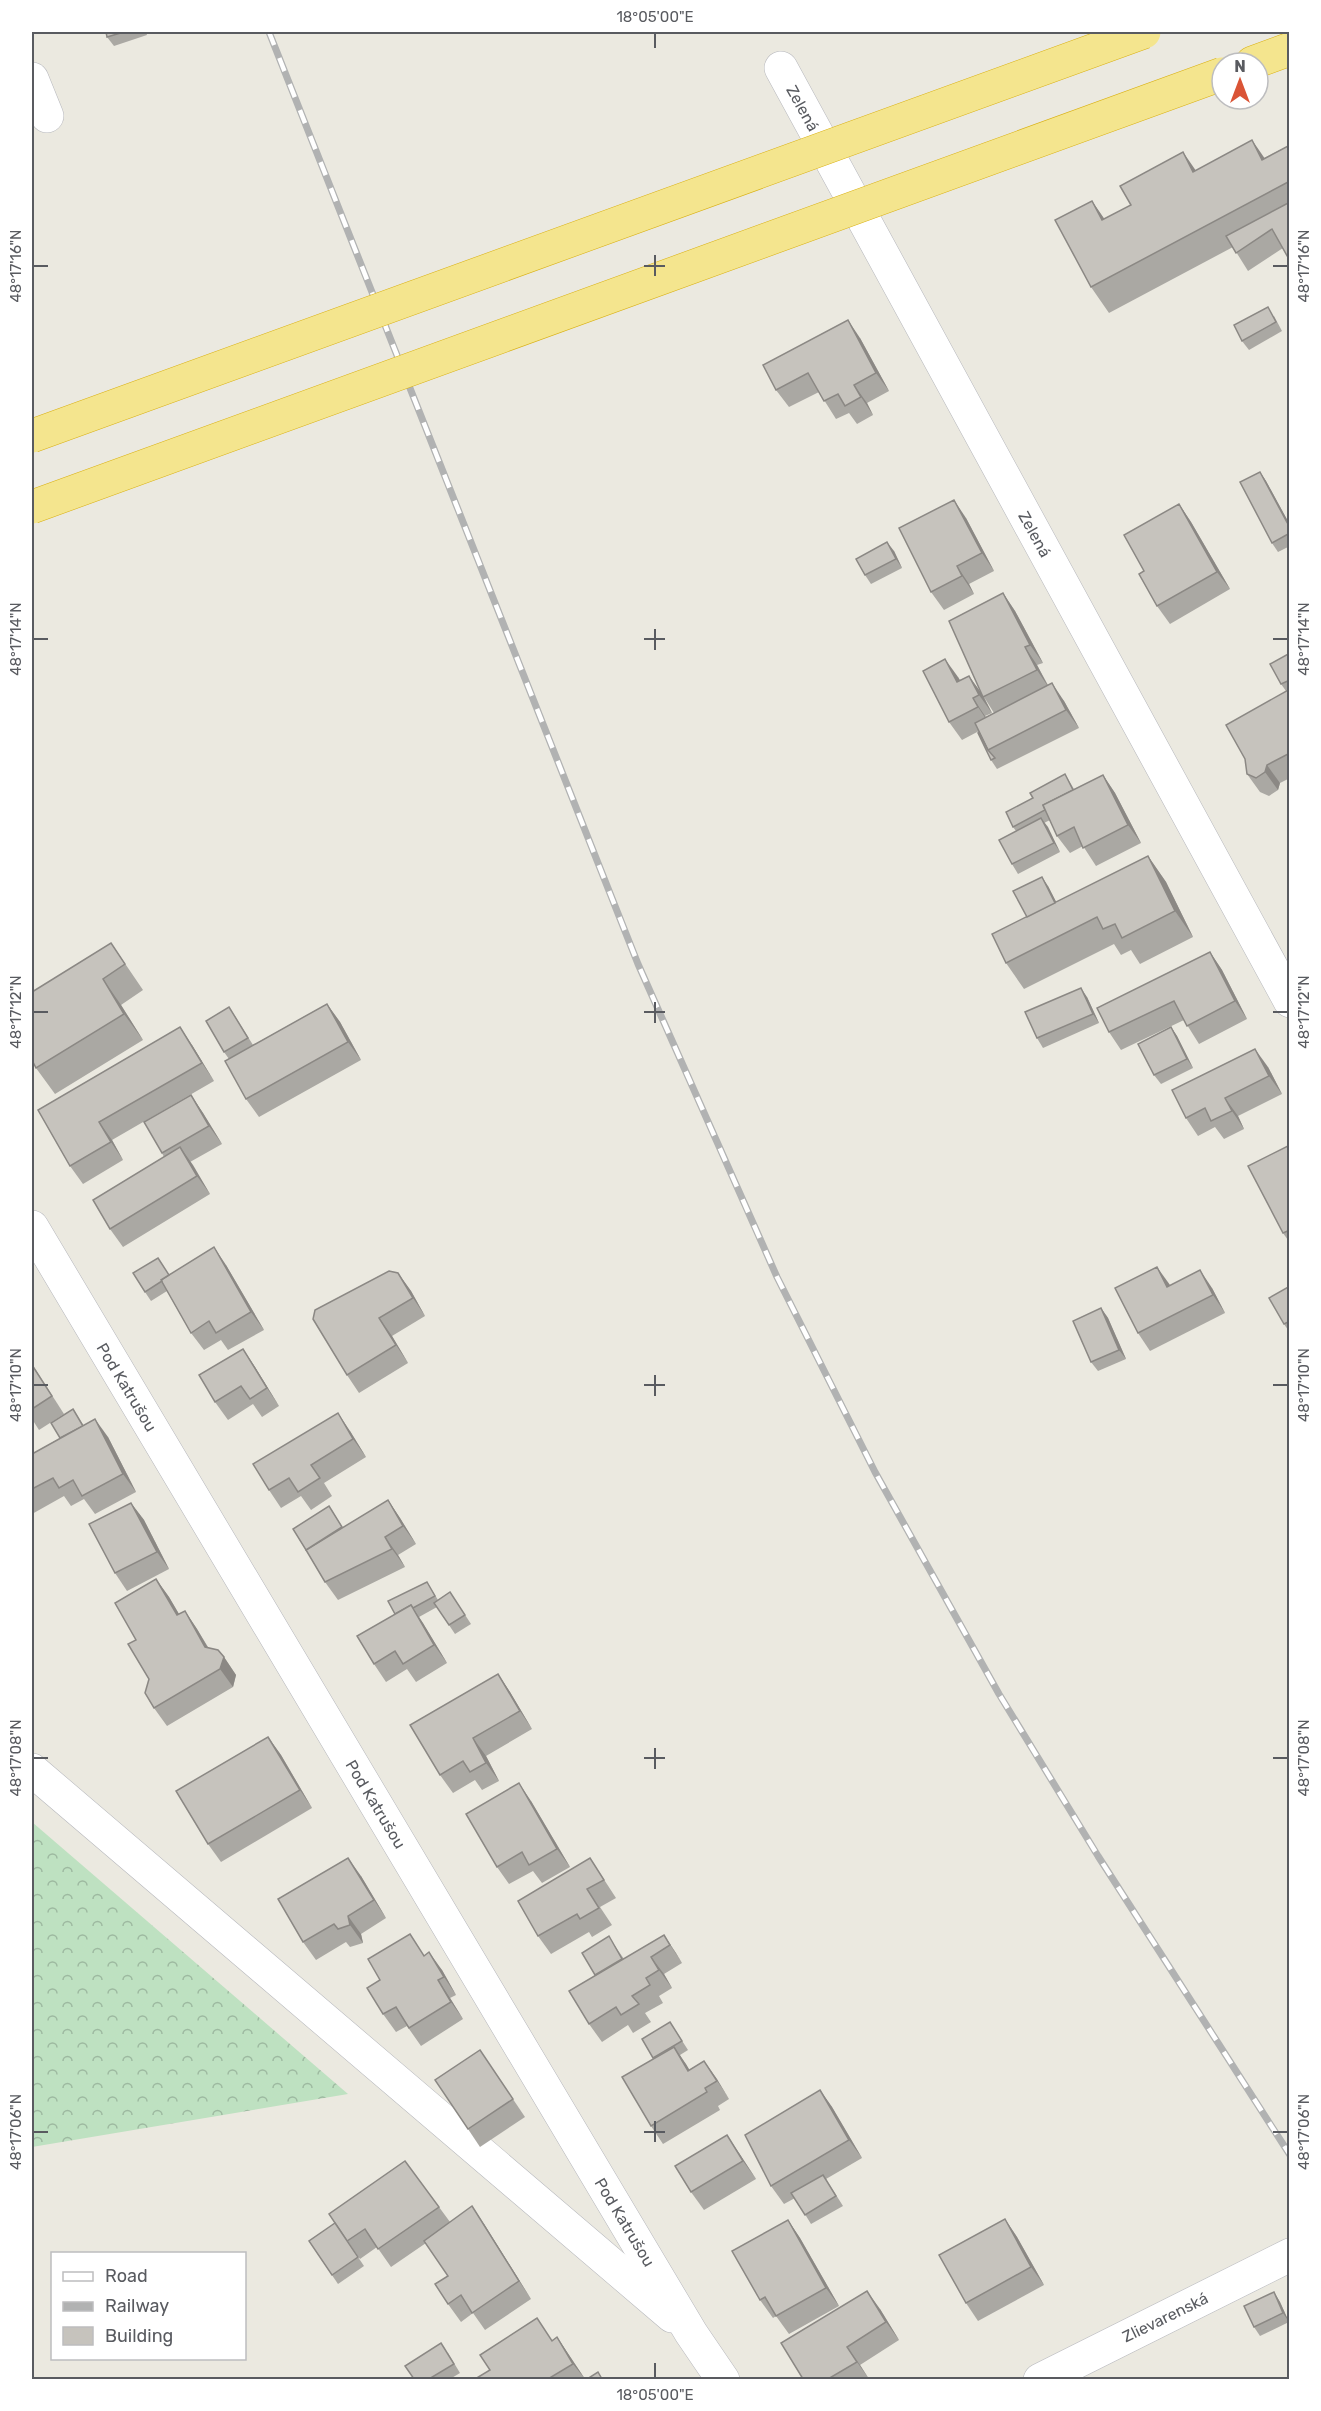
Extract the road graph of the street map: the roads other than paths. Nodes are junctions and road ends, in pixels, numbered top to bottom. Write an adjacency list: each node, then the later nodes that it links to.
1 (1144, 32): 8 (highway, bridge)
2 (1290, 49): 3 (highway)
3 (1270, 56)
4 (781, 68): 10 (street, Zelená)
5 (1210, 78): 9 (highway, bridge)
6 (32, 79): 7 (street)
7 (48, 116)
8 (32, 436)
9 (32, 507)
10 (1290, 1001)
11 (32, 1227): 14 (street, Pod Katrušou)
12 (32, 1770): 14 (street)
13 (1290, 2255): 16 (street, Zlievarenská)
14 (691, 2333): 15 (street, Pod Katrušou)
15 (723, 2379)
16 (1040, 2379)

